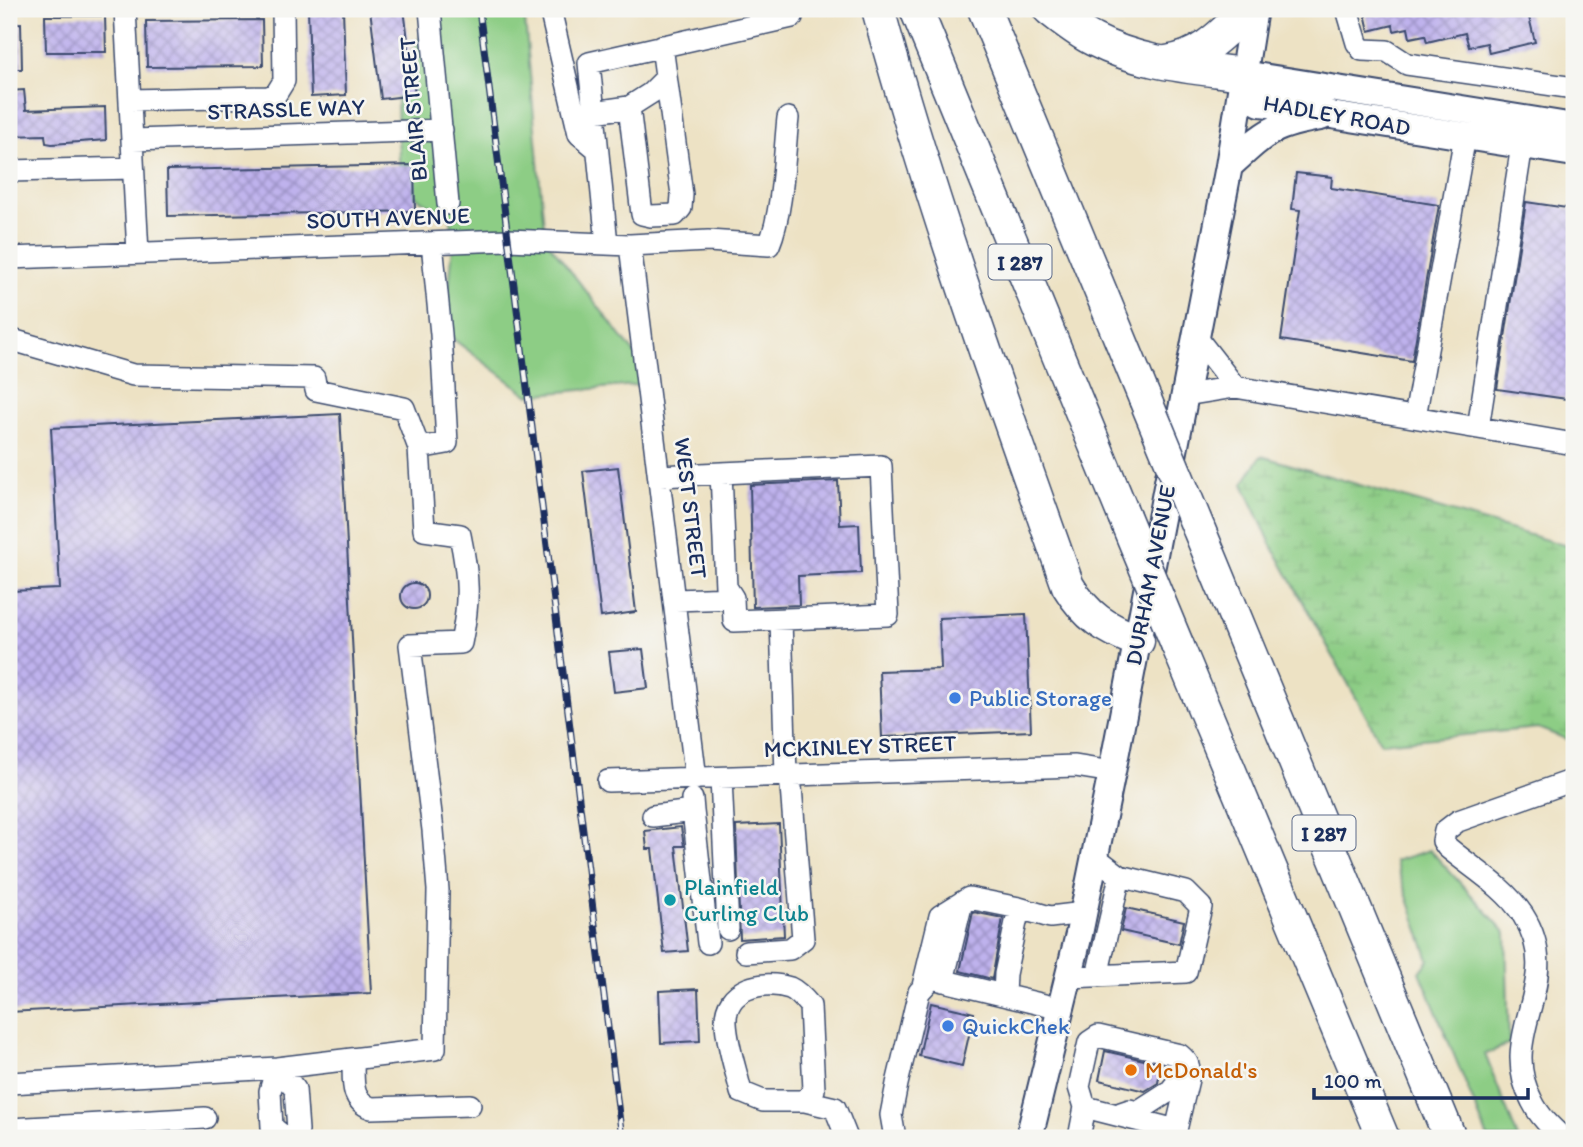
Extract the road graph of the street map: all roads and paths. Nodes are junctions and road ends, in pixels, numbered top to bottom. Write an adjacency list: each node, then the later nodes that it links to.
1 (125, 9): 20 (street)
2 (283, 9): 20 (street)
3 (430, 9): 26 (street, BLAIR STREET)
4 (550, 9): 30 (street)
5 (791, 9): 13 (street)
6 (878, 9): 54 (highway)
7 (916, 9): 92 (highway, I 287, bridge)
8 (984, 9): 93 (highway, I 287, bridge)
9 (1049, 9): 14 (highway)
10 (1248, 9): 14 (highway)
11 (1254, 9): 16 (main road, DURHAM AVENUE)
12 (1347, 9): 15 (street)
13 (662, 47): 17 (street); 22 (street)
14 (1163, 62): 16 (highway)
15 (1407, 64): 18 (street); 19 (street)
16 (1242, 74): 19 (main road, HADLEY ROAD); 23 (main road, HADLEY ROAD); 32 (main road, DURHAM AVENUE)
17 (666, 78): 21 (street); 21 (street)
18 (1574, 88)
19 (1400, 98): 25 (main road, HADLEY ROAD)
20 (130, 100): 28 (street)
21 (629, 107): 22 (street)
22 (594, 112): 30 (street)
23 (1331, 116): 27 (main road, HADLEY ROAD); 32 (main road)
24 (788, 118): 38 (street, SOUTH AVENUE)
25 (1574, 127)
26 (442, 130): 28 (street, STRASSLE WAY); 35 (street, BLAIR STREET)
27 (1465, 136): 29 (main road, HADLEY ROAD); 45 (street)
28 (133, 140): 33 (street)
29 (1522, 145): 31 (main road, HADLEY ROAD); 46 (street)
30 (597, 149): 37 (street)
31 (1574, 153)
32 (1229, 166): 41 (main road, DURHAM AVENUE)
33 (134, 168): 34 (street); 39 (street)
34 (9, 171)
35 (448, 204)
36 (432, 243): 37 (street, SOUTH AVENUE); 39 (street, SOUTH AVENUE); 48 (street)
37 (607, 244): 38 (street, SOUTH AVENUE)
38 (631, 244): 50 (street, WEST STREET)
39 (138, 253): 40 (street, SOUTH AVENUE)
40 (9, 258)
41 (1196, 337): 43 (street); 44 (main road, DURHAM AVENUE)
42 (9, 339): 48 (street)
43 (1235, 387): 44 (street); 45 (street)
44 (1185, 396): 54 (main road, DURHAM AVENUE)
45 (1415, 417): 46 (street)
46 (1478, 428): 47 (street)
47 (1574, 444)
48 (419, 448): 76 (street)
49 (721, 473): 50 (street); 51 (street); 53 (street)
50 (660, 475): 52 (street, WEST STREET)
51 (733, 598): 52 (street); 53 (street)
52 (675, 600): 58 (street, WEST STREET)
53 (781, 620): 56 (street)
54 (1138, 641): 55 (main road, DURHAM AVENUE)
55 (1112, 772): 56 (street, MCKINLEY STREET); 63 (main road, DURHAM AVENUE)
56 (788, 775): 57 (street, MCKINLEY STREET); 69 (street)
57 (721, 778): 58 (street, MCKINLEY STREET); 67 (street)
58 (693, 779): 60 (street, MCKINLEY STREET); 61 (street, WEST STREET)
59 (1574, 780): 94 (street)
60 (608, 781)
61 (693, 811): 62 (street); 68 (street, WEST STREET)
62 (653, 817)
63 (1095, 857): 64 (street); 66 (main road, DURHAM AVENUE)
64 (1120, 876): 70 (street); 70 (street)
65 (1019, 908): 66 (street); 72 (street); 73 (street)
66 (1084, 913): 71 (main road, DURHAM AVENUE)
67 (728, 929)
68 (708, 943)
69 (746, 952)
70 (1097, 976): 71 (street)
71 (1069, 977): 74 (main road, DURHAM AVENUE)
72 (933, 984): 73 (street); 89 (street)
73 (1004, 995): 74 (street)
74 (1058, 1020): 75 (street); 90 (main road, DURHAM AVENUE)
75 (1089, 1042): 81 (street); 82 (street); 86 (street)
76 (352, 1059): 77 (street); 80 (street)
77 (277, 1068): 78 (street); 87 (street)
78 (9, 1083)
79 (805, 1101): 79 (street); 88 (street)
80 (470, 1105)
81 (1085, 1107): 82 (street); 91 (street)
82 (1126, 1113): 86 (street)
83 (205, 1118): 85 (street)
84 (9, 1129): 85 (street)
85 (83, 1132)
86 (1175, 1134)
87 (287, 1138)
88 (847, 1138)
89 (895, 1138)
90 (1030, 1138)
91 (1079, 1138)
92 (1383, 1138)
93 (1450, 1138)
94 (1563, 1138)

